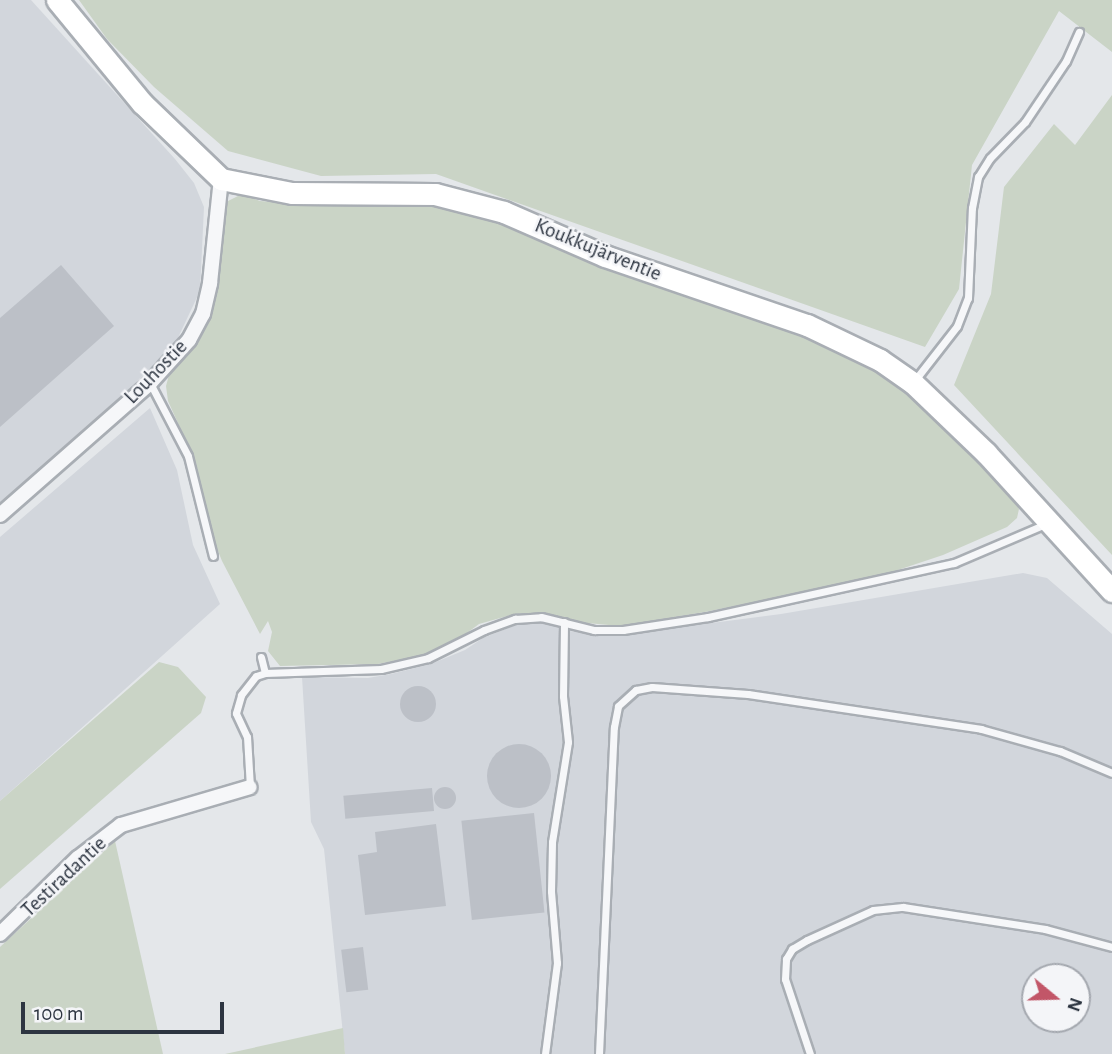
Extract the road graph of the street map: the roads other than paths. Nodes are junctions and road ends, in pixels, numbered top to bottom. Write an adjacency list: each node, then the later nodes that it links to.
1 (57, 0): 3 (street)
2 (1079, 32): 5 (lane)
3 (221, 179): 4 (street, Louhostie); 5 (street, Koukkujärventie)
4 (150, 383): 6 (street, Louhostie); 8 (lane)
5 (913, 383): 7 (street, Koukkujärventie)
6 (0, 515)
7 (1049, 523): 9 (street, Koukkujärventie); 10 (lane)
8 (213, 556)
9 (1112, 591)
10 (564, 622): 12 (lane); 17 (lane)
11 (261, 657): 12 (lane)
12 (265, 673): 14 (lane)
13 (1112, 773): 18 (lane)
14 (250, 787): 15 (street, Testiradantie)
15 (0, 934)
16 (1112, 947): 19 (lane)
17 (545, 1054)
18 (599, 1054)
19 (810, 1054)

